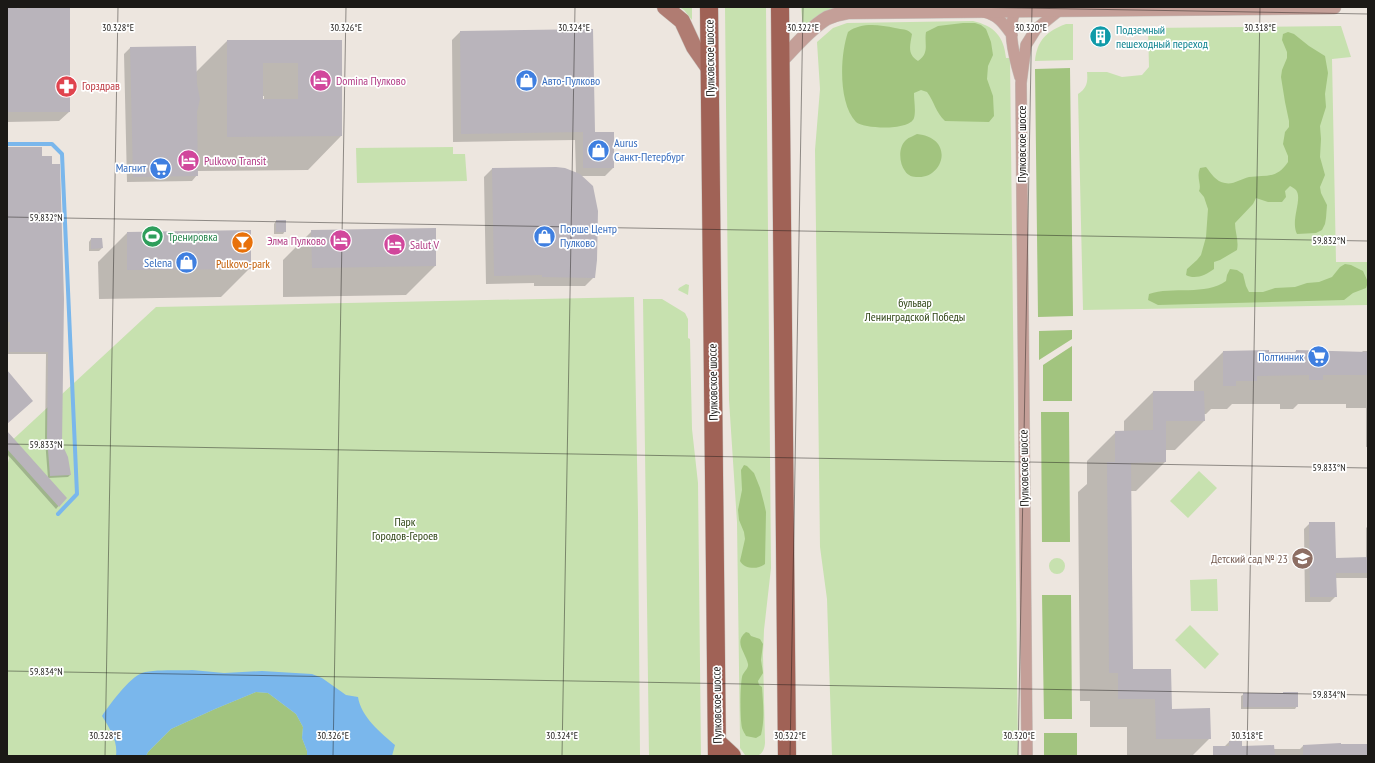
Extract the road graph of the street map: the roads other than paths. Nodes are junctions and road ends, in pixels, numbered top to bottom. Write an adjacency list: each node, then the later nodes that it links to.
1 (665, 7): 10 (main road)
2 (709, 7): 10 (main road, Пулковское шоссе)
3 (780, 7): 9 (main road)
4 (1334, 7): 6 (street)
5 (1017, 8): 6 (street); 7 (street); 8 (street, Пулковское шоссе)
6 (1061, 9): 11 (street, Пулковское шоссе)
7 (976, 11): 8 (street); 9 (street)
8 (1012, 35): 11 (street, Пулковское шоссе)
9 (780, 62): 12 (main road)
10 (710, 70): 13 (main road, Пулковское шоссе)
11 (1021, 83): 16 (street, Пулковское шоссе)
12 (787, 748): 15 (main road)
13 (717, 749): 14 (main road)
14 (732, 756)
15 (775, 756)
16 (1027, 756)

